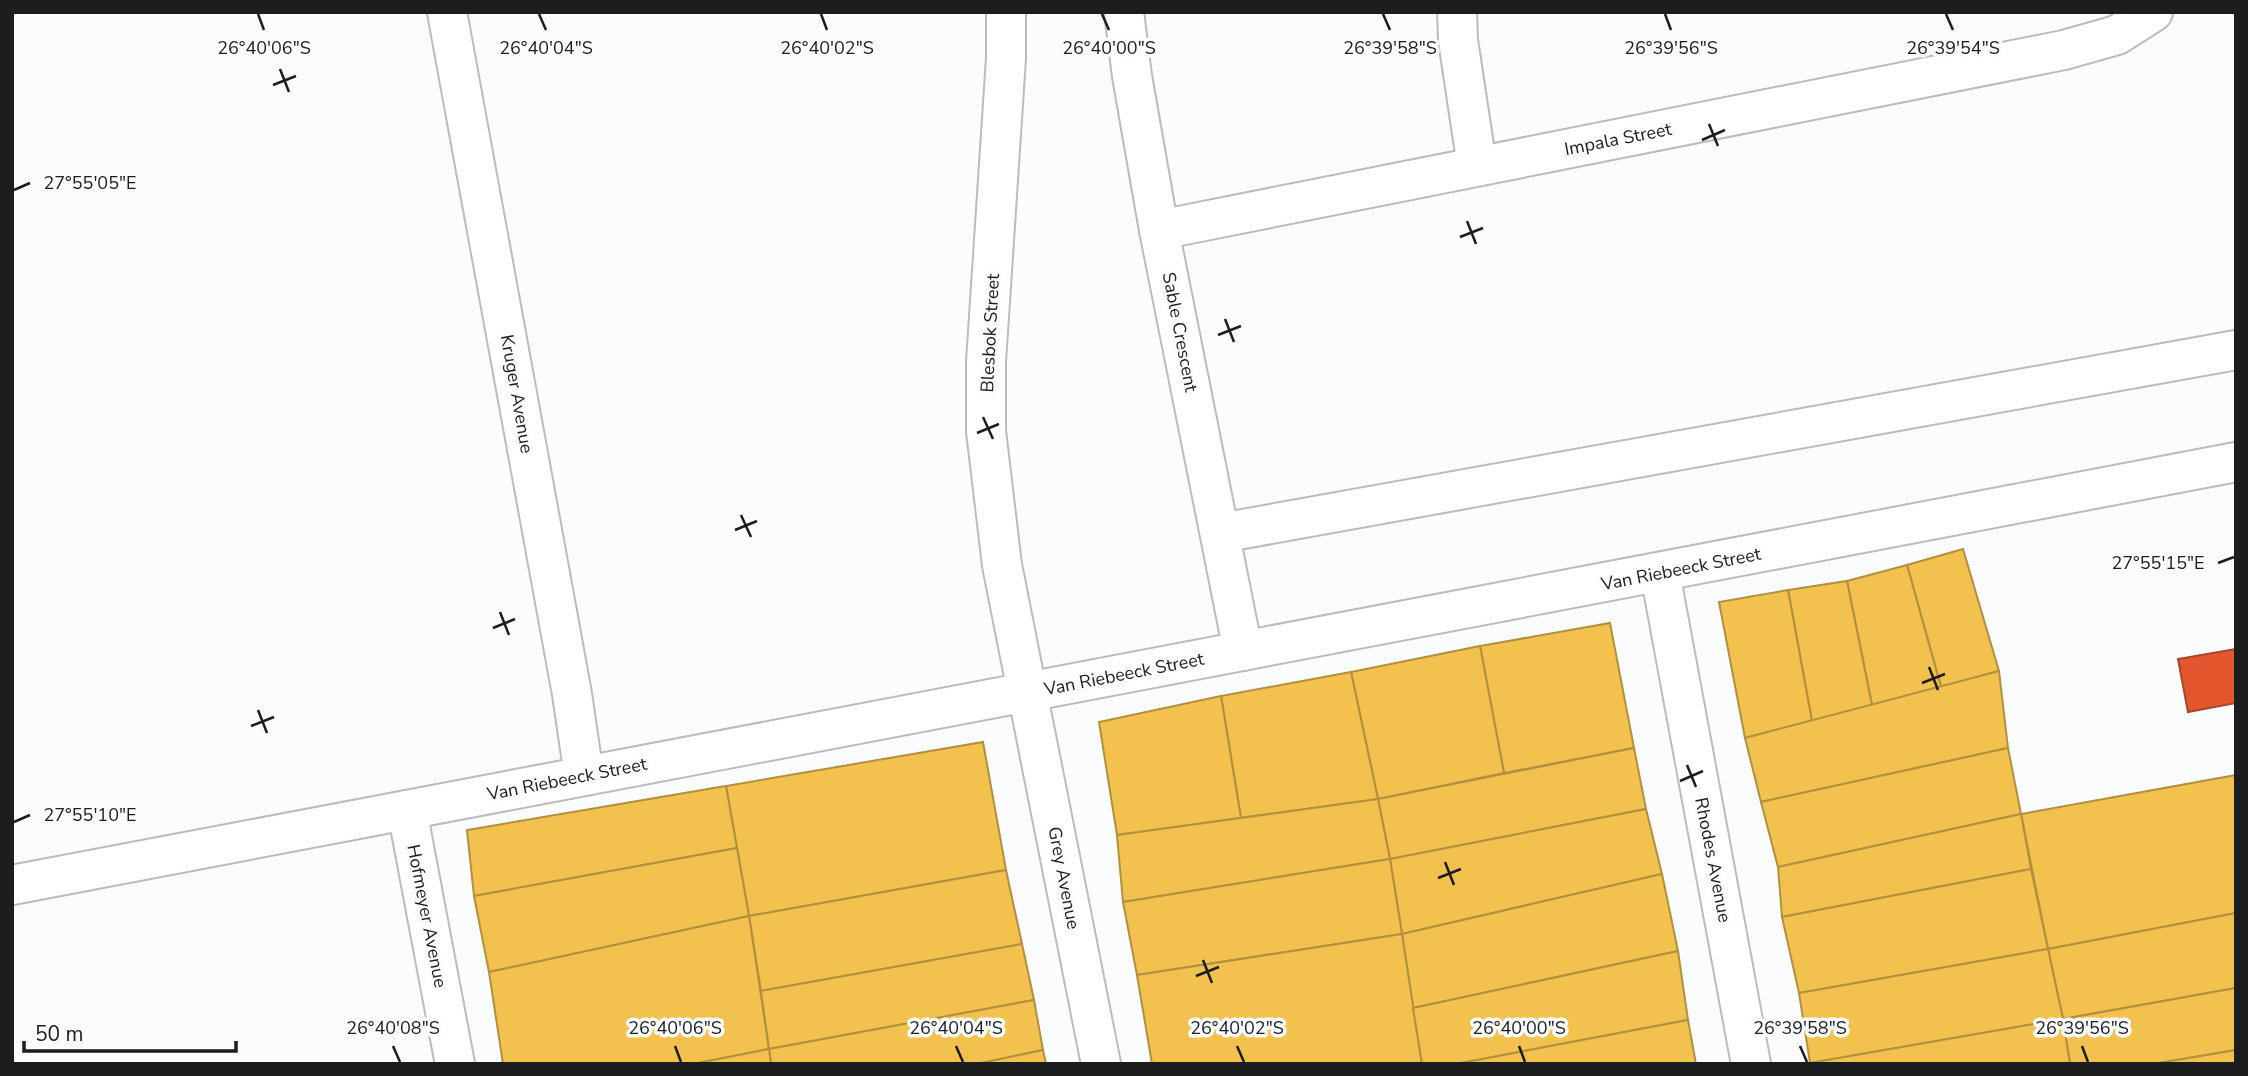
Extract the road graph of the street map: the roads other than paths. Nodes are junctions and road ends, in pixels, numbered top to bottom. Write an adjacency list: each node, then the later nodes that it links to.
1 (447, 12): 14 (street, Kruger Avenue)
2 (1006, 12): 13 (street, Blesbok Street)
3 (1124, 12): 7 (street, Sable Crescent)
4 (1457, 12): 6 (street)
5 (2153, 12): 6 (street, Impala Street)
6 (1478, 166): 7 (street, Impala Street)
7 (1159, 230): 10 (street, Sable Crescent)
8 (2236, 350): 10 (street)
9 (2236, 462): 11 (street, Van Riebeeck Street)
10 (1221, 533): 12 (street, Sable Crescent)
11 (1660, 573): 12 (street, Van Riebeeck Street); 19 (street, Rhodes Avenue)
12 (1243, 652): 13 (street, Van Riebeeck Street)
13 (1027, 693): 14 (street, Van Riebeeck Street); 18 (street, Grey Avenue)
14 (584, 776): 15 (street, Van Riebeeck Street)
15 (407, 810): 16 (street, Van Riebeeck Street); 17 (street, Hofmeyer Avenue)
16 (12, 885)
17 (455, 1064)
18 (1101, 1064)
19 (1751, 1064)

